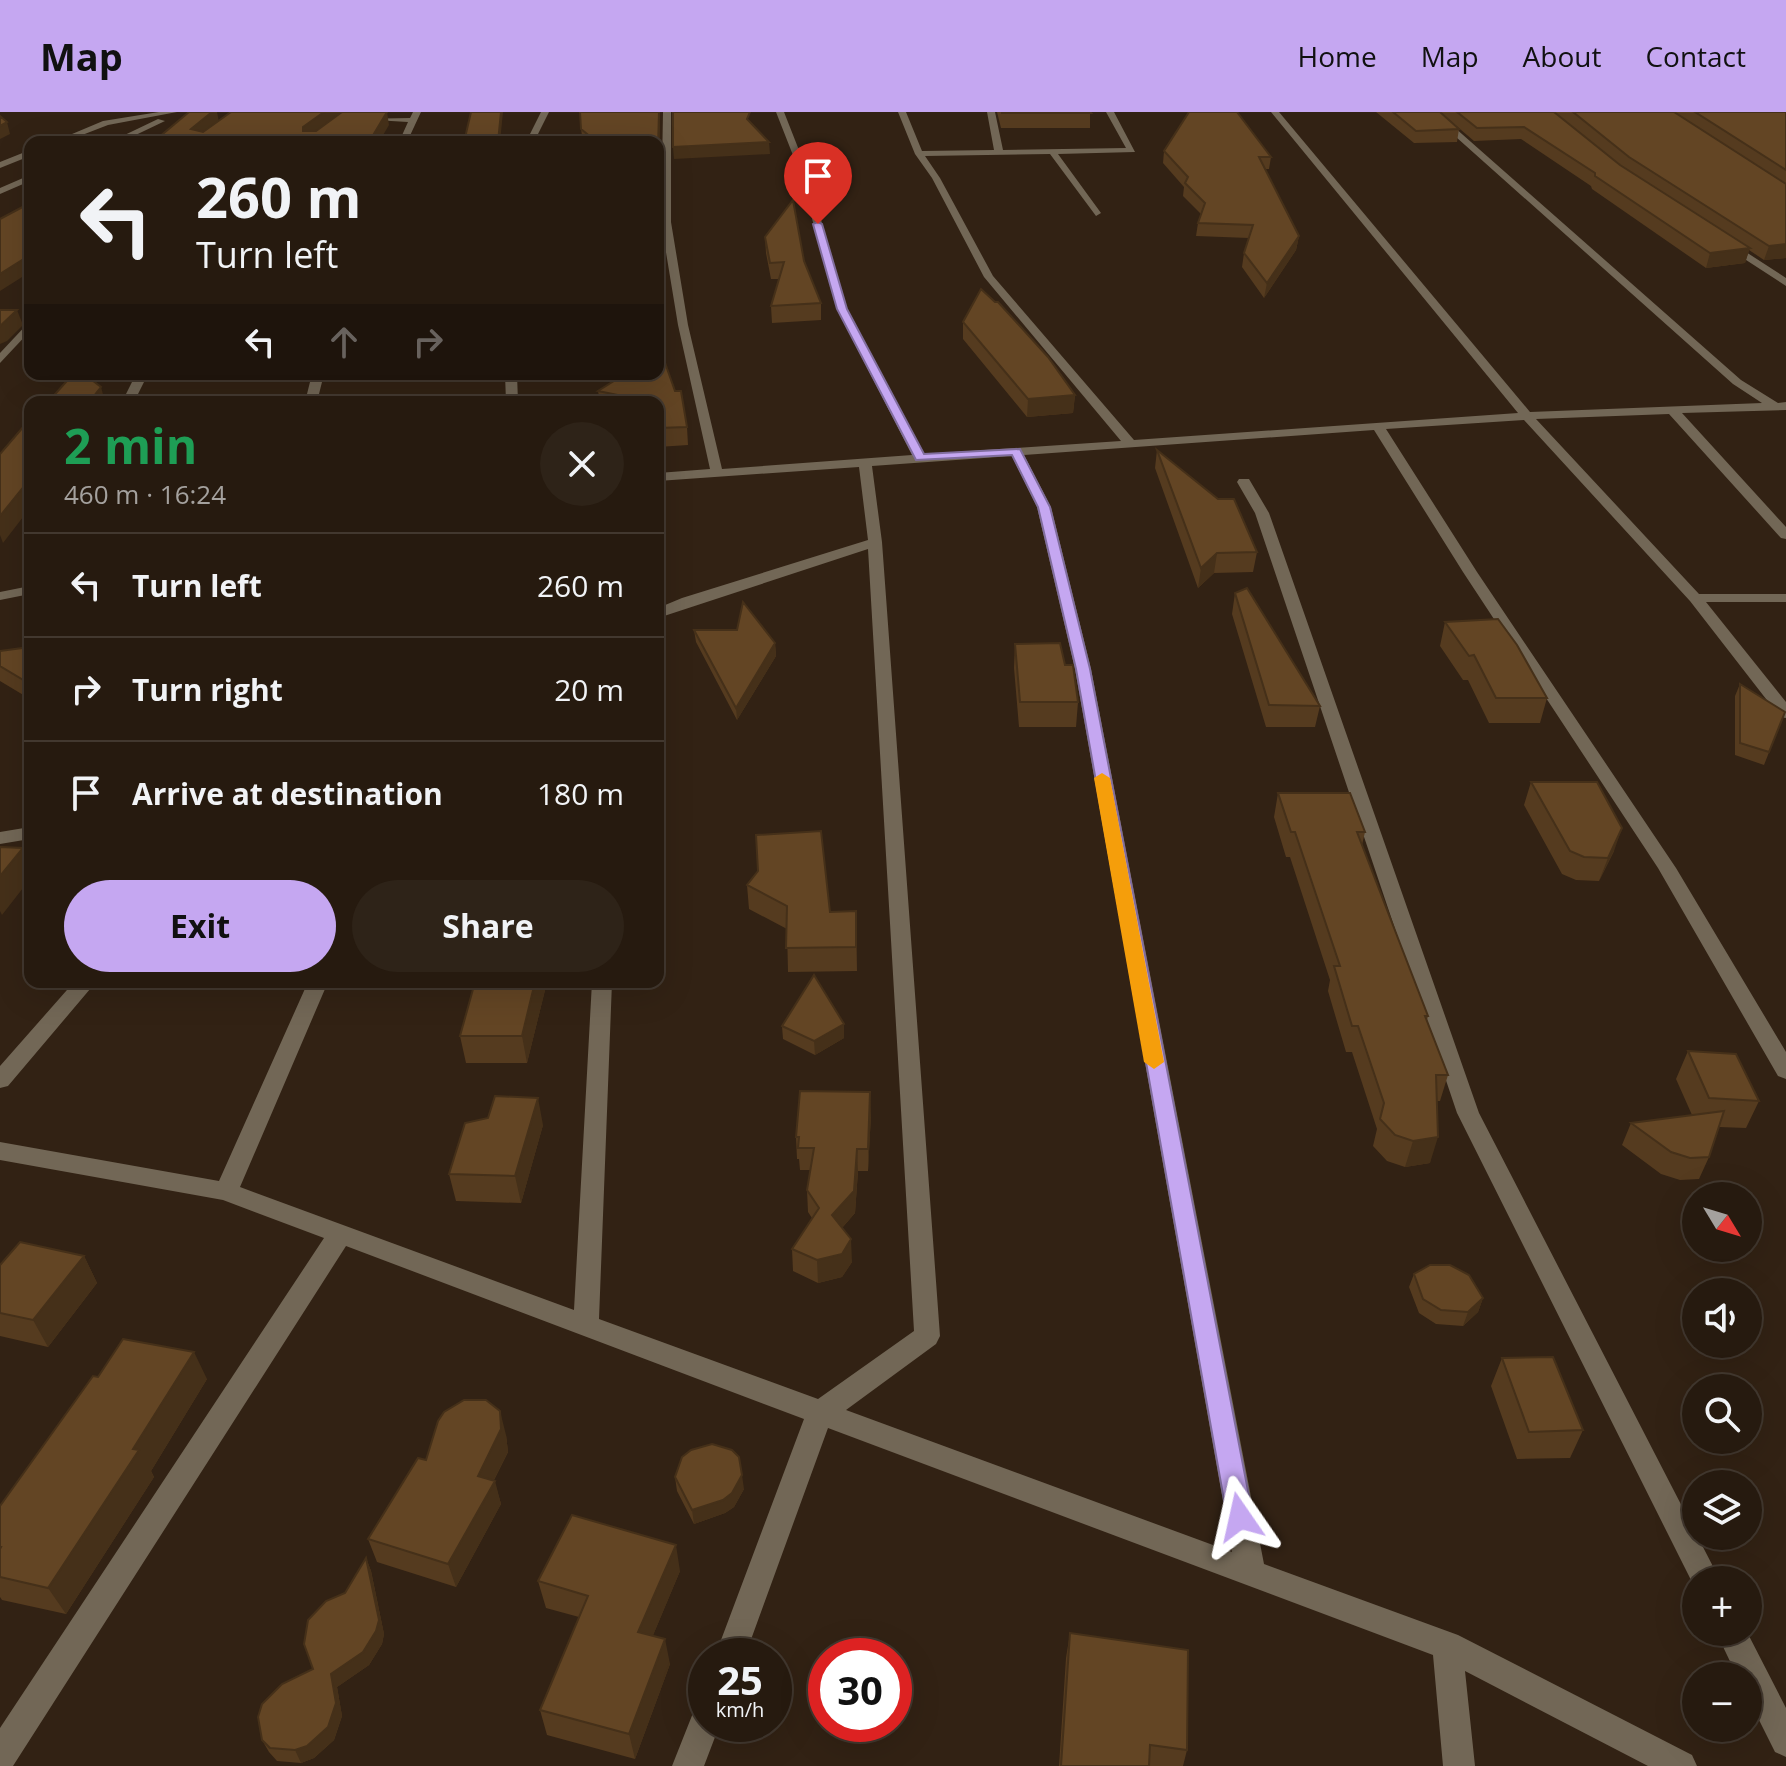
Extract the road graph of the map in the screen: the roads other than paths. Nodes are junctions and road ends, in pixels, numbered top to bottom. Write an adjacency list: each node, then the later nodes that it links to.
1 (173, 112): 13 (street)
2 (183, 112): 14 (street)
3 (545, 112): 16 (street)
4 (667, 112): 37 (street)
5 (780, 112): 35 (street)
6 (902, 112): 19 (street)
7 (991, 112): 18 (street)
8 (1110, 112): 17 (street)
9 (1275, 112): 31 (street)
10 (1432, 112): 29 (street)
11 (415, 116): 12 (street); 15 (street)
12 (356, 119)
13 (72, 136)
14 (128, 136)
15 (406, 136)
16 (533, 136)
17 (1052, 151): 18 (street); 24 (street)
18 (999, 152): 19 (street)
19 (919, 154): 33 (street)
20 (24, 155): 21 (street)
21 (0, 165)
22 (24, 181): 23 (street)
23 (0, 191)
24 (1096, 213)
25 (1710, 233): 26 (street)
26 (1786, 283)
27 (24, 331): 28 (street)
28 (0, 360)
29 (1780, 406): 30 (street)
30 (1671, 409): 31 (street); 40 (street)
31 (1527, 416): 32 (street); 44 (street)
32 (1378, 426): 33 (street); 53 (street)
33 (1130, 443): 34 (street)
34 (1016, 451): 35 (street); 61 (street)
35 (920, 458): 36 (street)
36 (865, 462): 37 (street); 41 (street)
37 (717, 473): 38 (street)
38 (664, 477)
39 (1244, 482): 60 (street)
40 (1786, 535)
41 (875, 542): 46 (street); 59 (street)
42 (24, 591): 43 (street)
43 (0, 596)
44 (1695, 598): 45 (street); 47 (street)
45 (1786, 598)
46 (664, 611)
47 (1786, 713)
48 (24, 834): 49 (street)
49 (0, 838)
50 (81, 988): 54 (street)
51 (315, 988): 56 (street)
52 (602, 988): 58 (street)
53 (1786, 1071)
54 (0, 1080)
55 (0, 1151): 56 (street)
56 (226, 1191): 57 (street)
57 (340, 1234): 58 (street); 67 (street)
58 (586, 1325): 59 (street)
59 (820, 1413): 61 (street); 62 (street)
60 (1698, 1566)
61 (1251, 1574): 63 (street)
62 (737, 1638)
63 (1447, 1646): 69 (street); 70 (street)
64 (1738, 1646): 65 (street)
65 (1786, 1741)
66 (697, 1742): 68 (street)
67 (0, 1757)
68 (688, 1766)
69 (1459, 1766)
70 (1681, 1766)

